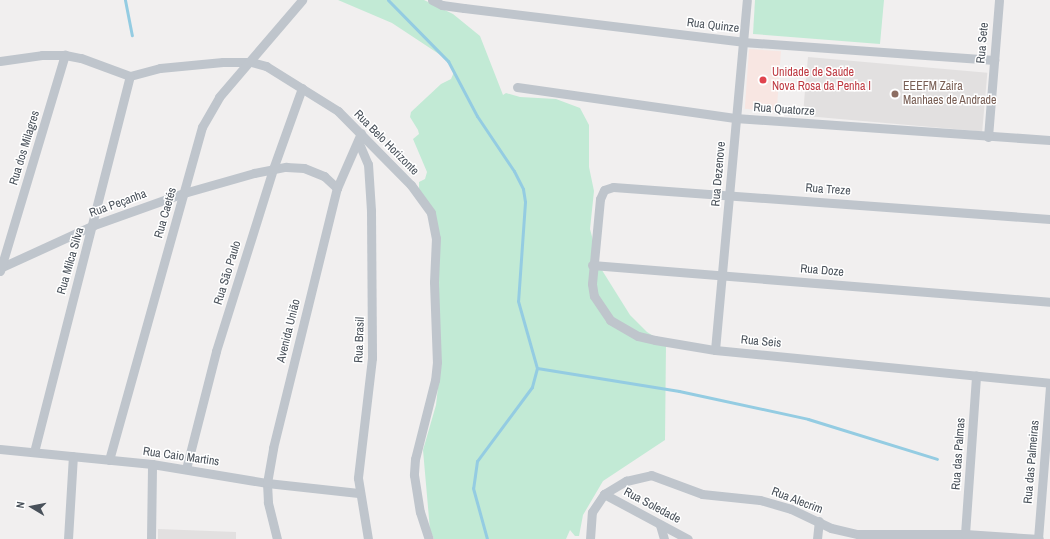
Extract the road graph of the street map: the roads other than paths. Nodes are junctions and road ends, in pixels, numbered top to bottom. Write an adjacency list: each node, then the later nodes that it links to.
1 (302, 0): 9 (street, Rua Caetés)
2 (432, 0): 5 (street, Rua Quinze)
3 (747, 0): 5 (street, Rua Dezenove)
4 (999, 0): 7 (street, Rua Sete)
5 (743, 42): 7 (street, Rua Quinze); 13 (street, Rua Dezenove)
6 (65, 56): 8 (street); 10 (street); 25 (street, Rua dos Milagres)
7 (994, 60): 15 (street, Rua Sete)
8 (0, 61)
9 (250, 62): 10 (street, Rua Belo Horizonte); 12 (street, Rua Belo Horizonte); 20 (street, Rua Caetés)
10 (130, 76): 23 (street, Rua Milca Silva)
11 (517, 87): 13 (street, Rua Quatorze)
12 (302, 88): 14 (street, Rua Belo Horizonte); 17 (street, Rua São Paulo)
13 (735, 118): 15 (street, Rua Quatorze); 21 (street, Rua Dezenove)
14 (360, 137): 18 (street, Avenida União); 39 (street, Rua Brasil); 48 (street, Rua Belo Horizonte)
15 (988, 137): 16 (street, Rua Quatorze)
16 (1050, 140)
17 (273, 169): 18 (street, Rua Peçanha); 20 (street, Rua Peçanha); 37 (street, Rua São Paulo)
18 (337, 188): 38 (street, Avenida União)
19 (604, 190): 21 (street, Rua Treze); 24 (street, Rua Seis)
20 (184, 193): 23 (street, Rua Peçanha); 35 (street, Rua Caetés)
21 (729, 195): 22 (street, Rua Treze); 26 (street, Rua Dezenove)
22 (1050, 219)
23 (94, 225): 25 (street, Rua Peçanha); 33 (street, Rua Milca Silva)
24 (592, 265): 26 (street, Rua Doze); 28 (street, Rua Seis)
25 (0, 269)
26 (723, 275): 27 (street, Rua Doze); 28 (street, Rua Dezenove)
27 (1050, 302)
28 (715, 350): 29 (street, Rua Seis)
29 (976, 375): 30 (street, Rua Seis); 43 (street, Rua das Palmas)
30 (1050, 383)
31 (1050, 387): 53 (street, Rua das Palmeiras)
32 (0, 449): 33 (street, Rua Caio Martins)
33 (34, 452): 34 (street, Rua Caio Martins)
34 (73, 456): 35 (street, Rua Caio Martins); 44 (street)
35 (109, 460): 36 (street, Rua Caio Martins)
36 (152, 464): 37 (street, Rua Caio Martins); 45 (street)
37 (186, 469): 38 (street, Rua Caio Martins)
38 (267, 483): 39 (street, Rua Caio Martins); 46 (street, Avenida União)
39 (358, 493): 47 (street, Rua Brasil)
40 (604, 494): 41 (street, Rua Alecrim); 42 (street, Rua Soledade); 49 (street, Rua Alecrim)
41 (819, 521): 43 (street, Rua Alecrim); 52 (street)
42 (660, 525): 50 (street); 51 (street, Rua Soledade)
43 (965, 534): 53 (street, Rua Alecrim)
44 (68, 539)
45 (151, 539)
46 (277, 539)
47 (368, 539)
48 (429, 539)
49 (590, 539)
50 (664, 539)
51 (688, 539)
52 (817, 539)
53 (1038, 539)

